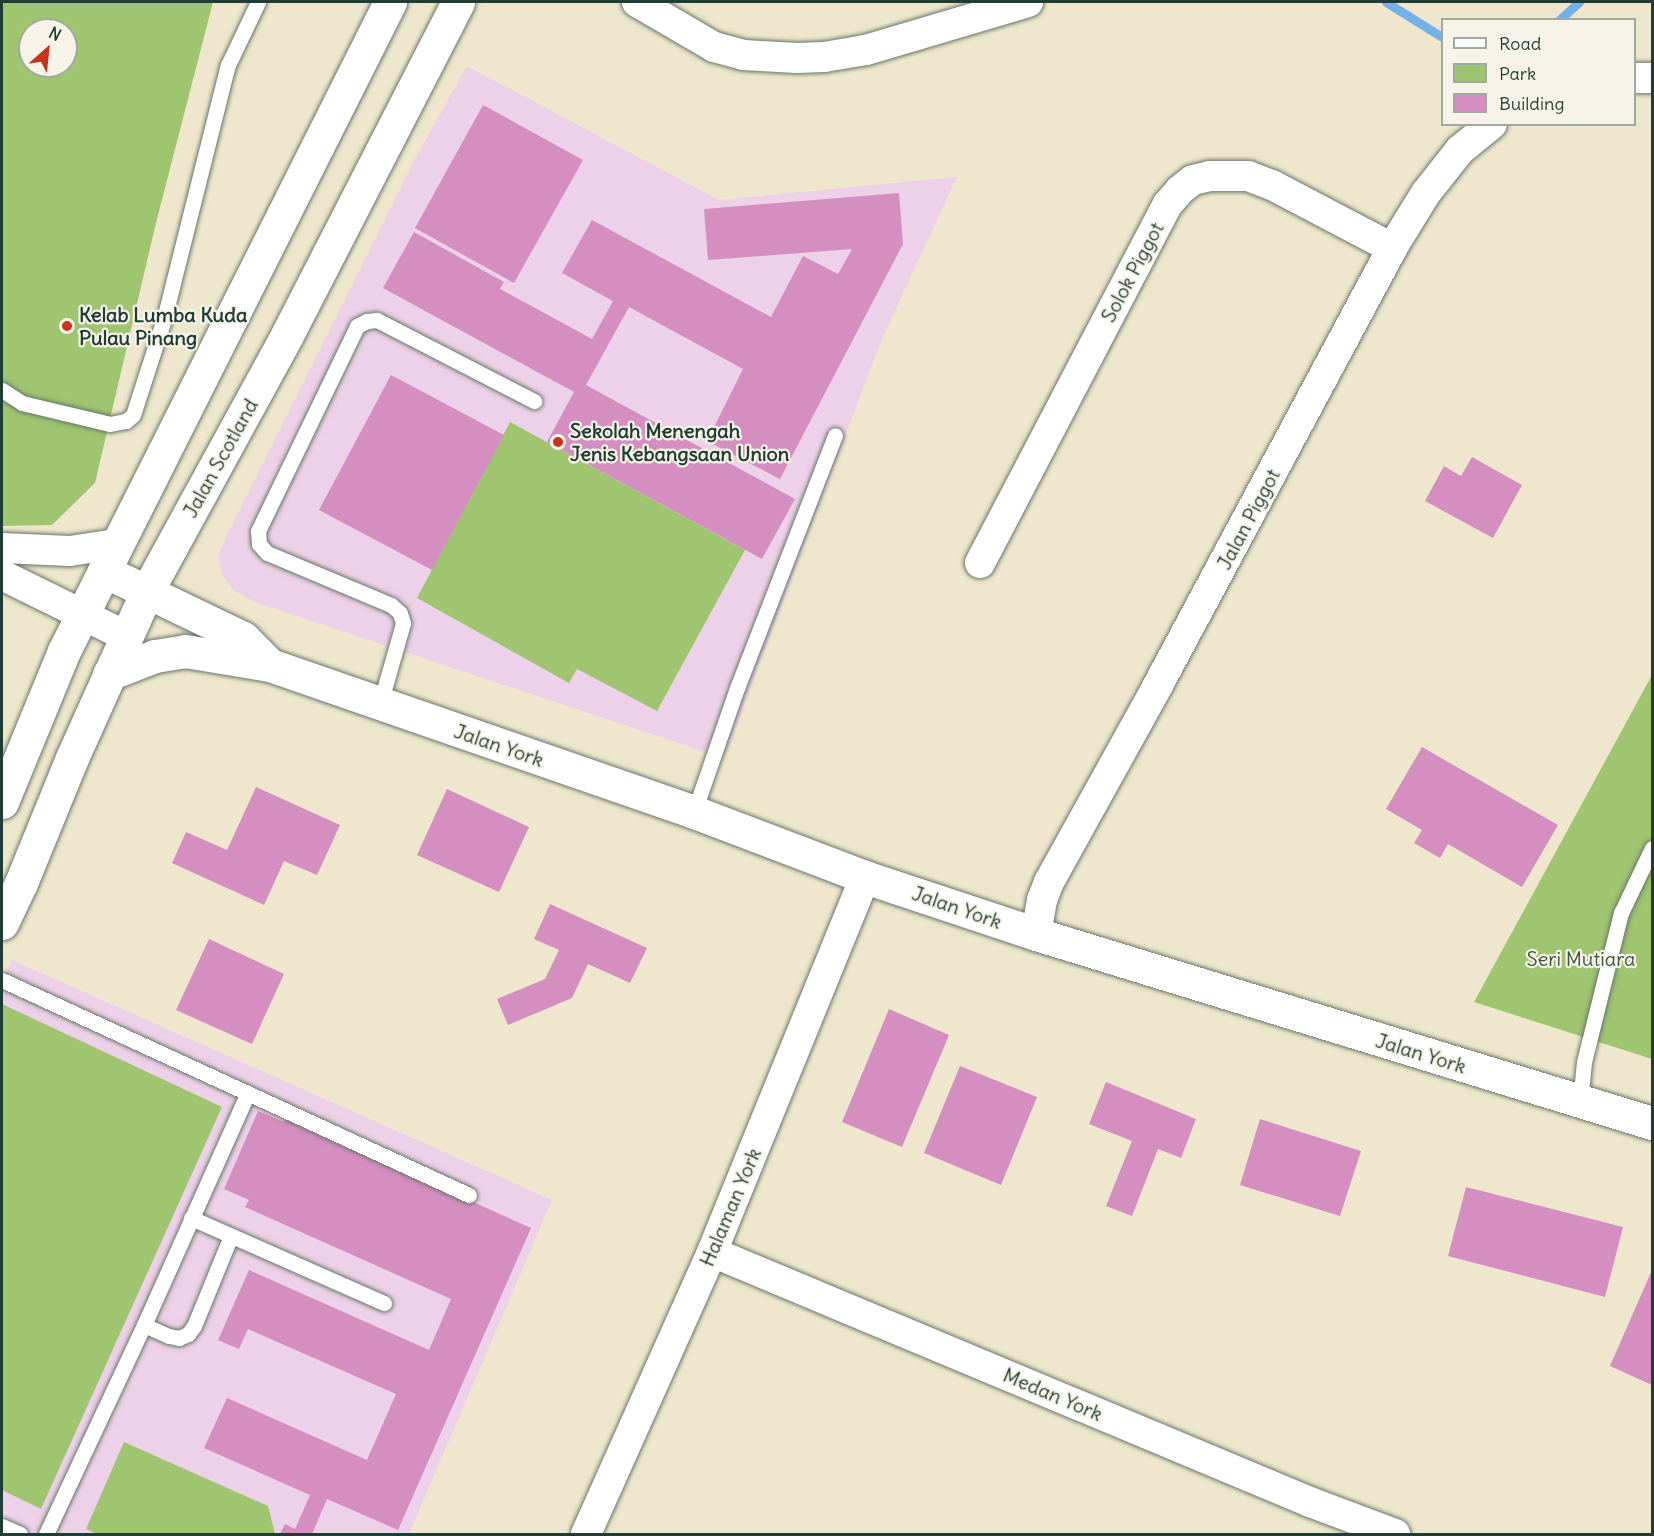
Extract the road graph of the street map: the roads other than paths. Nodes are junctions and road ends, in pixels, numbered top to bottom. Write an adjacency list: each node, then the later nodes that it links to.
1 (258, 2): 10 (lane)
2 (390, 2): 14 (main road)
3 (458, 2): 17 (main road, Jalan Scotland)
4 (638, 2): 5 (street)
5 (1028, 2)
6 (1636, 78): 7 (street)
7 (1653, 78)
8 (1490, 126): 9 (street, Jalan Piggot)
9 (1392, 248): 15 (street, Solok Piggot); 28 (street, Jalan Piggot)
10 (2, 390)
11 (534, 401): 22 (lane)
12 (835, 435): 24 (lane)
13 (2, 548): 14 (street)
14 (110, 557): 17 (main road, Jalan York); 18 (main road)
15 (980, 563)
16 (2, 575): 18 (street)
17 (147, 591): 19 (main road, Jalan Scotland); 20 (main road, Jalan York)
18 (81, 614): 19 (street); 23 (main road)
19 (126, 636): 21 (main road, Jalan Scotland)
20 (270, 666): 21 (main road, Jalan York); 22 (main road, Jalan York)
21 (109, 674): 27 (main road, Jalan Scotland)
22 (380, 704): 24 (main road, Jalan York)
23 (2, 802)
24 (694, 812): 26 (main road, Jalan York)
25 (1653, 848): 31 (lane)
26 (865, 877): 28 (main road, Jalan York); 36 (street, Halaman York)
27 (2, 923)
28 (1036, 934): 31 (main road, Jalan York)
29 (2, 980): 30 (lane)
30 (247, 1095): 33 (lane); 34 (lane)
31 (1580, 1102): 32 (main road, Jalan York)
32 (1653, 1124)
33 (470, 1195)
34 (191, 1218): 35 (lane); 38 (lane)
35 (231, 1236): 37 (lane); 38 (lane)
36 (712, 1252): 42 (street, Halaman York); 43 (street, Medan York)
37 (384, 1303)
38 (144, 1325): 41 (lane)
39 (2, 1526): 40 (lane)
40 (20, 1534)
41 (46, 1534)
42 (586, 1534)
43 (1395, 1534)

